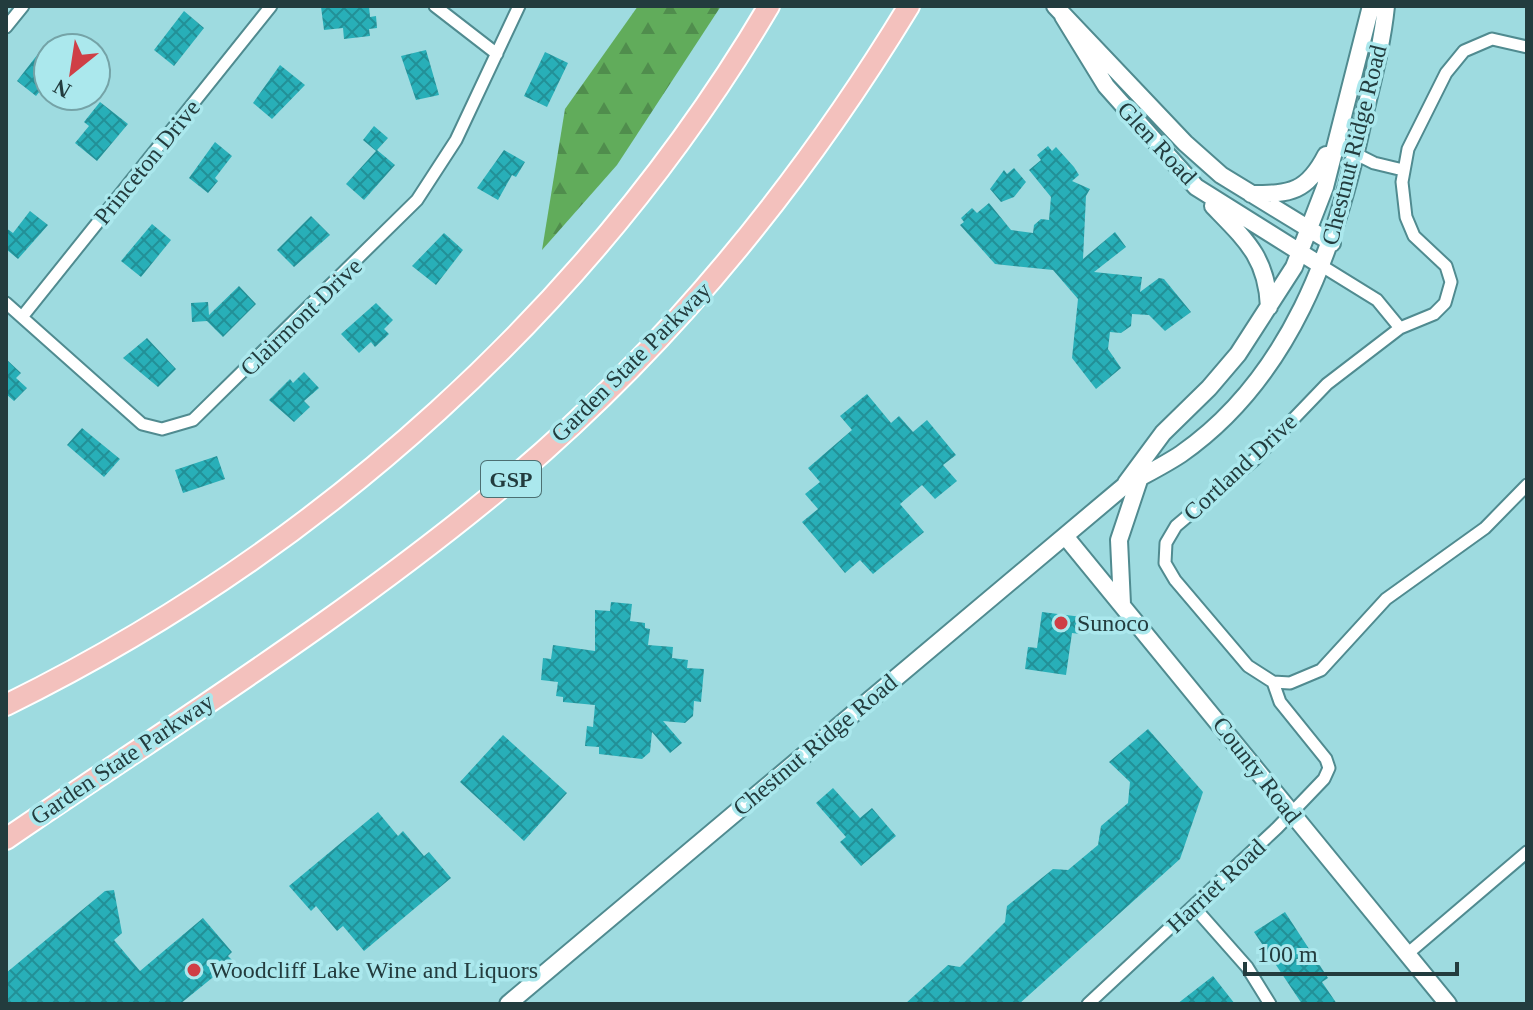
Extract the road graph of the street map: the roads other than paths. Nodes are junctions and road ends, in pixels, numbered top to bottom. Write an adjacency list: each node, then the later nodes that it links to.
1 (23, 6): 10 (street)
2 (271, 6): 24 (street, Princeton Drive)
3 (435, 6): 12 (street)
4 (519, 6): 12 (street, Clairmont Drive)
5 (769, 6): 32 (highway)
6 (909, 6): 34 (highway, Garden State Parkway / GSP)
7 (1371, 6): 13 (main road, Chestnut Ridge Road)
8 (1386, 6): 14 (main road, Chestnut Ridge Road)
9 (1059, 11): 16 (main road, Glen Road); 17 (main road, Glen Road)
10 (6, 27)
11 (1527, 47): 15 (street, Cortland Drive)
12 (497, 54): 24 (street, Clairmont Drive)
13 (1340, 129): 17 (main road); 18 (main road, Chestnut Ridge Road)
14 (1356, 154): 15 (street); 19 (main road, Chestnut Ridge Road)
15 (1403, 170): 25 (street, Cortland Drive)
16 (1196, 187): 20 (main road, Glen Road); 23 (main road)
17 (1250, 194): 18 (main road, Glen Road)
18 (1311, 229): 19 (main road, Glen Road); 20 (main road, Chestnut Ridge Road)
19 (1332, 243): 21 (main road, Chestnut Ridge Road)
20 (1301, 252): 21 (main road, Glen Road); 23 (main road, Chestnut Ridge Road)
21 (1322, 266): 25 (street); 26 (main road, Chestnut Ridge Road)
22 (6, 303): 24 (street, Clairmont Drive)
23 (1269, 308): 28 (main road, Chestnut Ridge Road)
24 (22, 317)
25 (1400, 328): 31 (street, Cortland Drive)
26 (1140, 477): 28 (main road, Chestnut Ridge Road); 30 (main road)
27 (1527, 485): 31 (street)
28 (1123, 487): 29 (main road, Chestnut Ridge Road)
29 (1065, 536): 30 (main road, County Road); 38 (main road, Chestnut Ridge Road)
30 (1122, 604): 33 (main road, County Road)
31 (1273, 682): 33 (street, Harriet Road)
32 (6, 705)
33 (1291, 813): 36 (street, Harriet Road); 37 (main road, County Road)
34 (6, 839)
35 (1527, 852): 37 (street)
36 (1194, 907): 41 (street, Harriet Road); 42 (street)
37 (1406, 955): 43 (main road, County Road)
38 (552, 968): 39 (main road, Chestnut Ridge Road); 40 (main road)
39 (508, 1004)
40 (528, 1004)
41 (1088, 1004)
42 (1270, 1004)
43 (1448, 1004)

